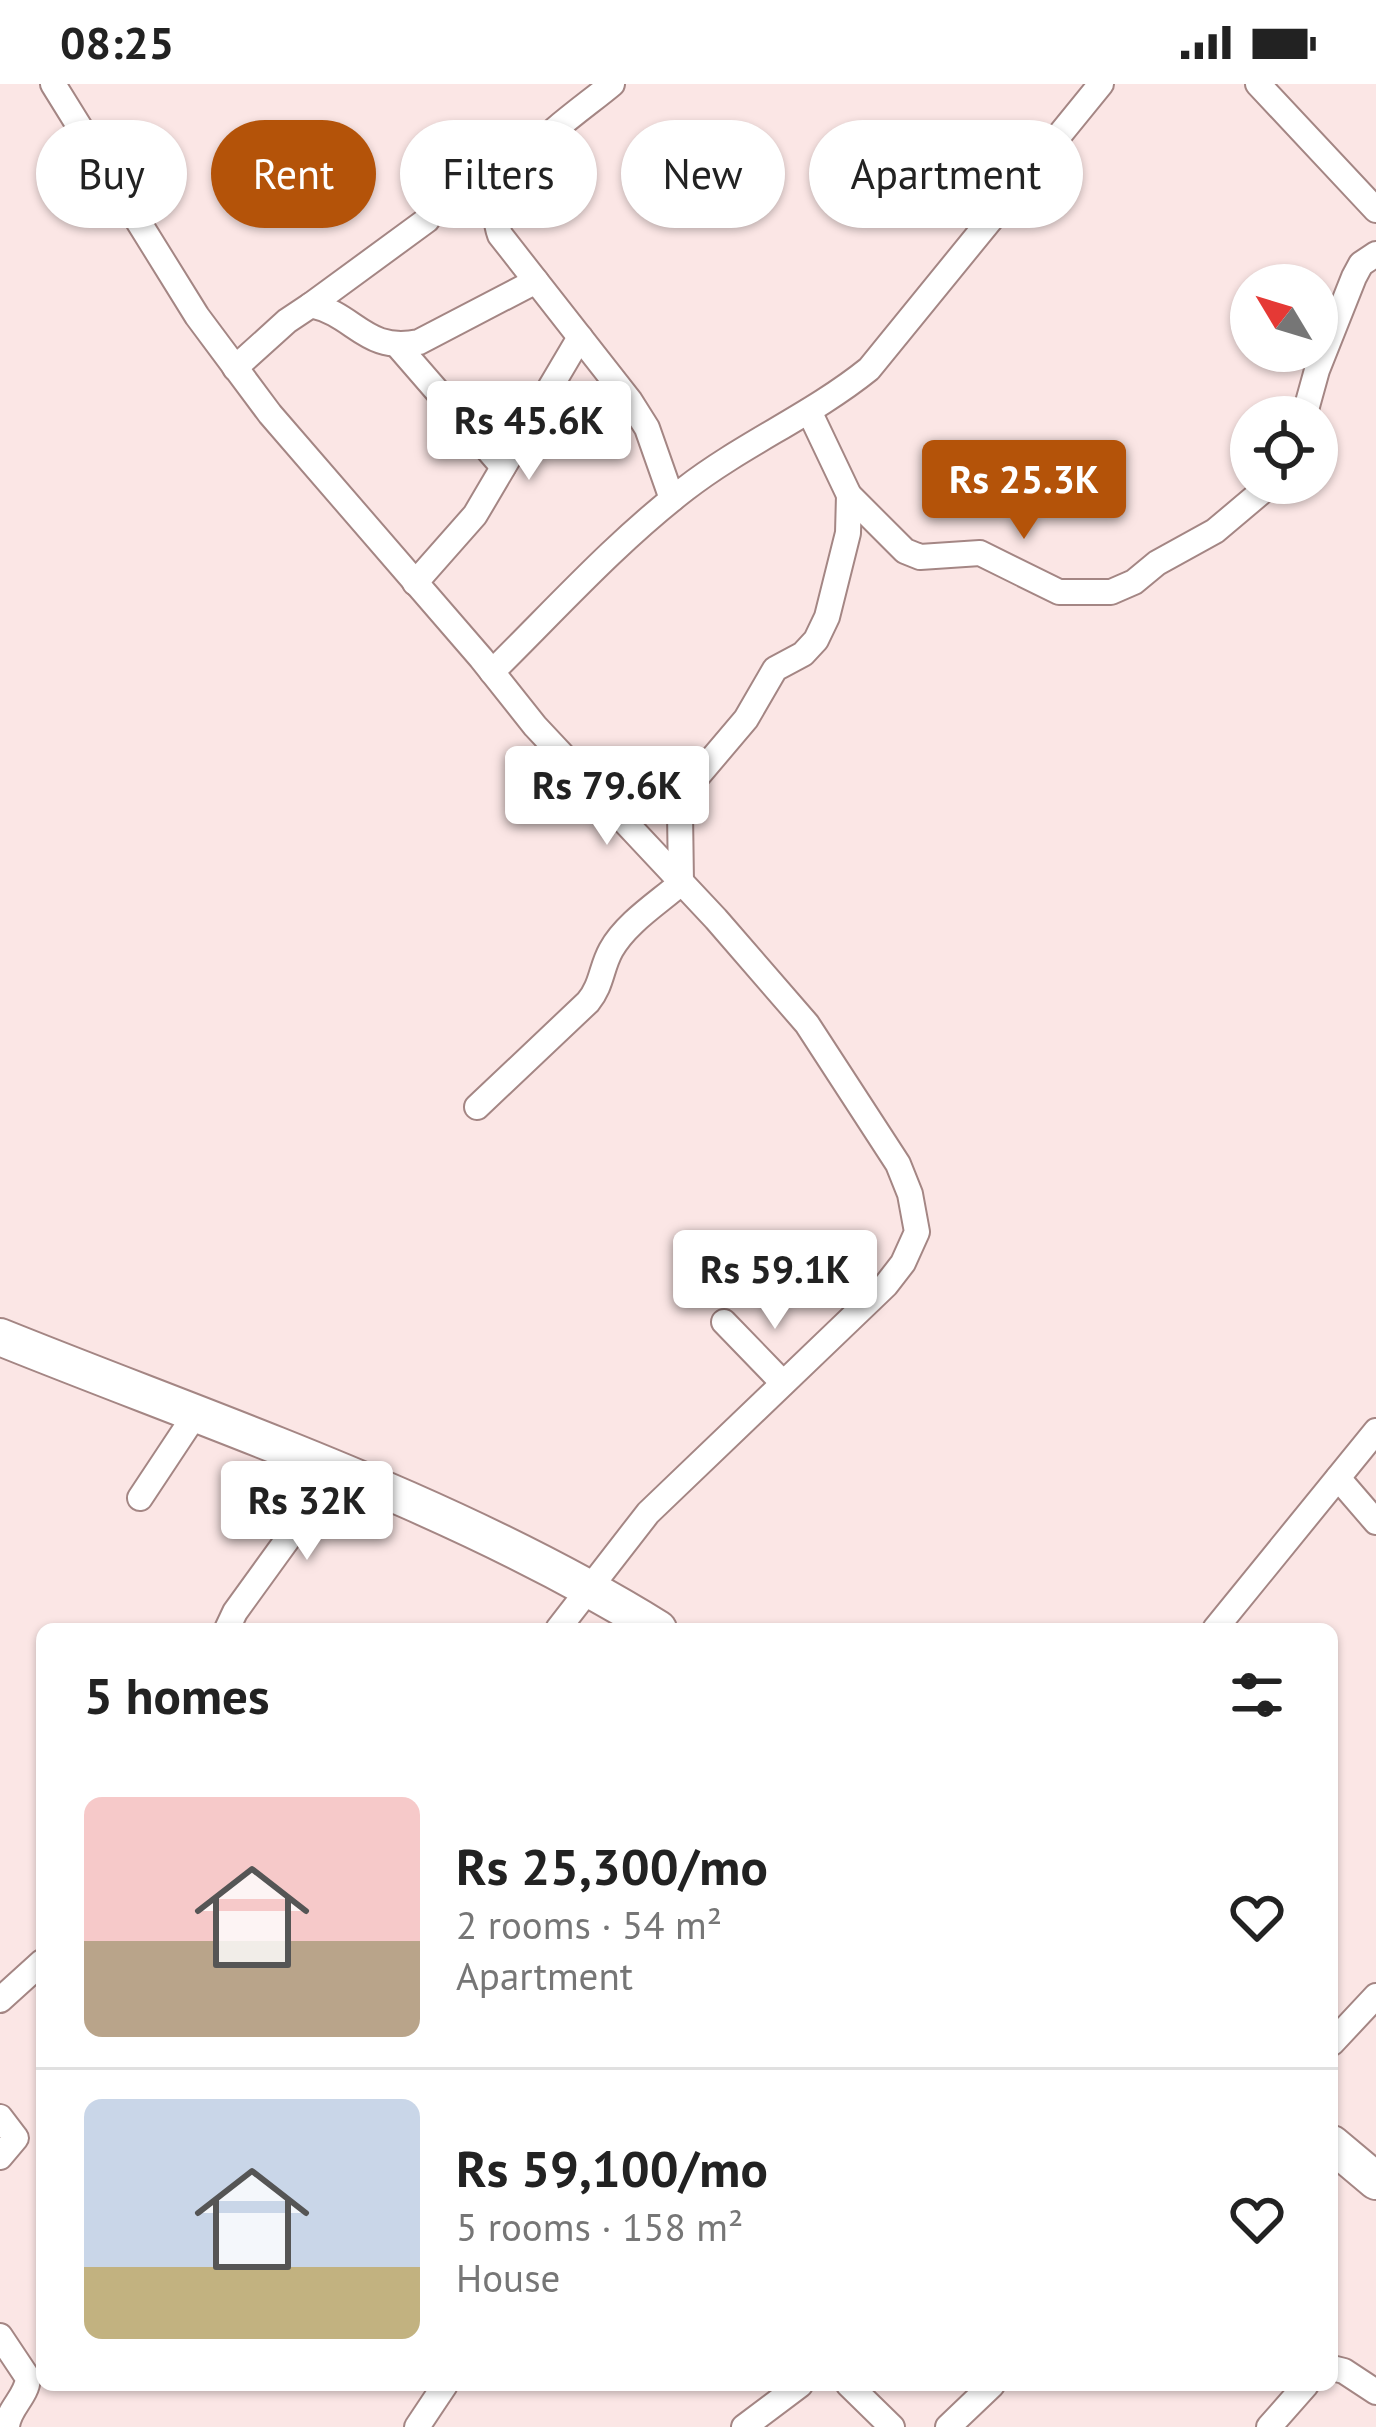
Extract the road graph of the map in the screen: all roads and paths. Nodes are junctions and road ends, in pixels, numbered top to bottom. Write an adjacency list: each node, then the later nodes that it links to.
1 (53, 84): 12 (street)
2 (612, 84): 8 (street)
3 (1101, 84): 14 (street)
4 (1258, 84): 5 (street)
5 (1376, 210)
6 (416, 228): 9 (street)
7 (1376, 254): 13 (street)
8 (536, 281): 10 (street); 11 (street)
9 (310, 305): 11 (street); 12 (street)
10 (580, 337): 15 (street); 17 (street)
11 (398, 346): 15 (street)
12 (236, 368): 19 (street)
13 (1312, 396)
14 (809, 411): 16 (street); 17 (street)
15 (503, 467): 19 (street)
16 (850, 495): 18 (street); 21 (street)
17 (672, 499): 20 (street)
18 (1248, 504)
19 (415, 583): 20 (street)
20 (492, 672): 21 (street)
21 (682, 884): 22 (street); 25 (street)
22 (477, 1107)
23 (724, 1322): 25 (street)
24 (0, 1336): 26 (highway)
25 (783, 1383): 32 (street)
26 (195, 1415): 28 (highway); 30 (street)
27 (1376, 1431): 29 (street)
28 (337, 1471): 32 (highway); 33 (street)
29 (1338, 1478): 31 (street); 36 (street)
30 (140, 1498)
31 (1376, 1522)
32 (587, 1589): 34 (street); 35 (highway)
33 (230, 1623)
34 (562, 1623)
35 (647, 1623)
36 (1220, 1623)
37 (36, 1967): 39 (street)
38 (1376, 1996): 40 (street)
39 (0, 2000)
40 (1338, 2037)
41 (0, 2117): 43 (street)
42 (1338, 2149): 44 (highway)
43 (0, 2158)
44 (1376, 2181)
45 (0, 2336): 53 (street)
46 (1338, 2370): 52 (street)
47 (441, 2391): 54 (street)
48 (792, 2391): 55 (street)
49 (855, 2391): 56 (street)
50 (986, 2391): 57 (street)
51 (1301, 2391): 58 (street)
52 (1376, 2392)
53 (7, 2427)
54 (417, 2427)
55 (744, 2427)
56 (892, 2427)
57 (948, 2427)
58 (1269, 2427)

